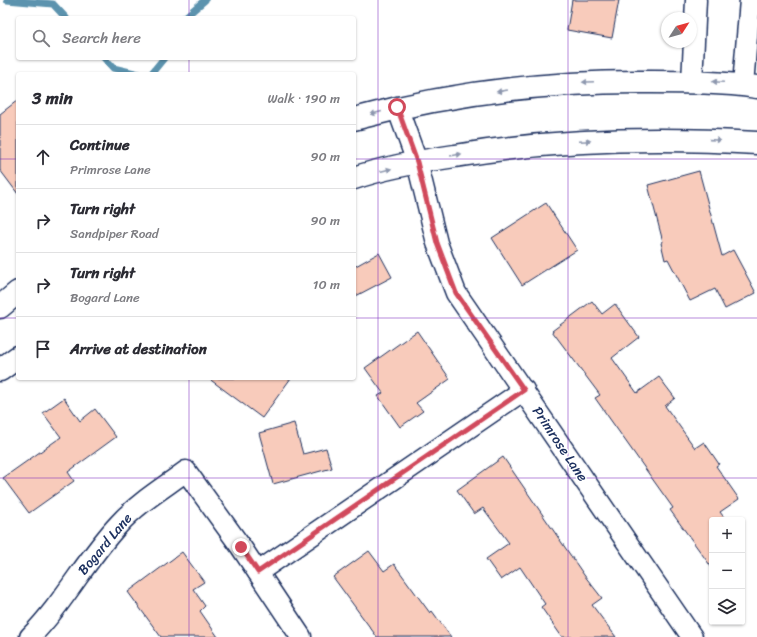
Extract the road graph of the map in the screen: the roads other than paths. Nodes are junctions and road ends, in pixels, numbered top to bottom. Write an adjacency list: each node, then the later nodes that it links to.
1 (696, 0): 3 (street)
2 (750, 0): 4 (street)
3 (692, 82): 4 (main road, one-way to 3); 5 (main road, one-way to 5)
4 (750, 86)
5 (397, 107): 6 (main road, one-way to 6); 8 (street, Primrose Lane)
6 (356, 118)
7 (757, 143): 8 (main road, one-way to 7)
8 (417, 162): 9 (main road, one-way to 8); 14 (street, Primrose Lane)
9 (356, 177)
10 (16, 294): 11 (main road)
11 (0, 307)
12 (16, 358): 13 (main road)
13 (0, 370)
14 (524, 390): 15 (street); 18 (street, Primrose Lane)
15 (258, 572): 16 (street, Bogard Lane); 17 (street, Bogard Lane)
16 (30, 637)
17 (301, 637)
18 (692, 637)

